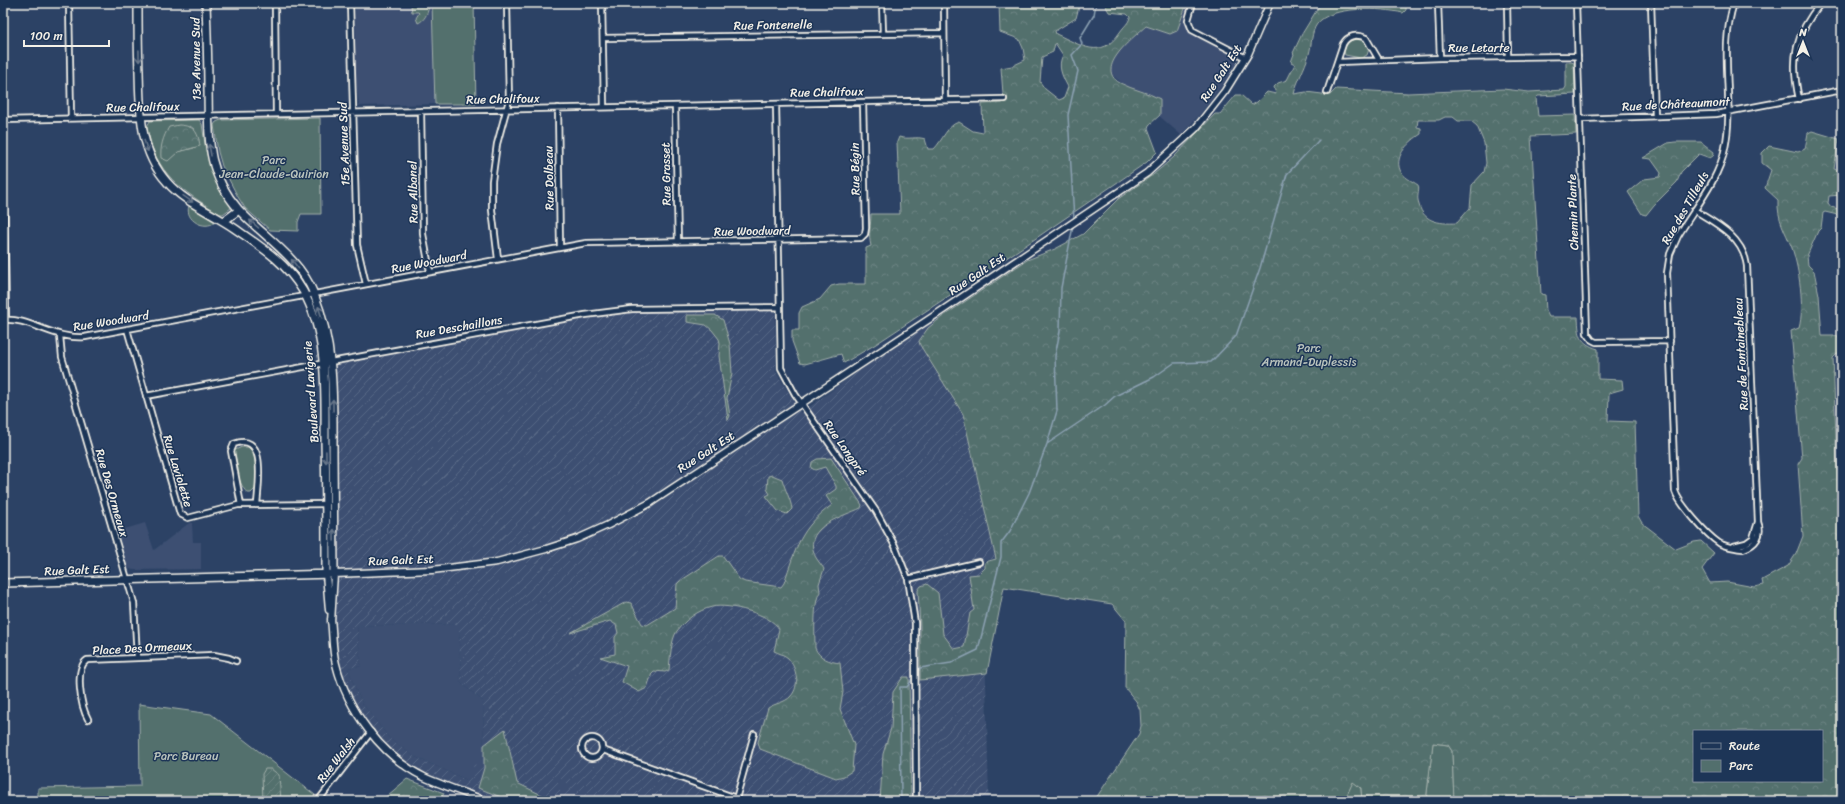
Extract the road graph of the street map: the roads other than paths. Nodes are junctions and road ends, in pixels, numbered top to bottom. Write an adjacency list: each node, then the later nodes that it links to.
1 (69, 3): 45 (street)
2 (138, 3): 44 (main road, Boulevard Lavigerie, one-way to 44)
3 (206, 3): 42 (main road, 13e Avenue Sud)
4 (275, 3): 41 (street)
5 (350, 3): 39 (street, 15e Avenue Sud)
6 (507, 3): 37 (street)
7 (602, 3): 20 (street)
8 (882, 3): 19 (street)
9 (944, 3): 18 (street)
10 (1193, 3): 23 (street)
11 (1270, 3): 23 (street, Rue Galt Est)
12 (1438, 3): 24 (street)
13 (1507, 3): 22 (street)
14 (1576, 3): 21 (street, Chemin Plante)
15 (1651, 3): 43 (street)
16 (1734, 3): 40 (street, Rue des Tilleuls)
17 (1821, 3): 30 (street)
18 (944, 32): 19 (street, Rue Fontenelle); 31 (street)
19 (883, 33): 20 (street, Rue Fontenelle)
20 (603, 38): 35 (street)
21 (1578, 56): 22 (street, Rue Letarte); 46 (street, Chemin Plante)
22 (1508, 57): 24 (street, Rue Letarte)
23 (1246, 58): 69 (street, Rue Galt Est)
24 (1440, 58): 25 (street, Rue Letarte)
25 (1379, 60): 26 (street, Rue Letarte); 26 (street)
26 (1338, 62): 28 (street)
27 (1842, 90): 30 (street, Rue de Châteaumont)
28 (1327, 92)
29 (1004, 99): 31 (street, Rue Chalifoux)
30 (1799, 99): 40 (street, Rue de Châteaumont)
31 (946, 100): 32 (street, Rue Chalifoux)
32 (863, 102): 33 (street, Rue Chalifoux); 52 (street, Rue Bégin)
33 (776, 104): 34 (street, Rue Chalifoux); 53 (street, Rue Longpré)
34 (674, 106): 35 (street, Rue Chalifoux); 54 (street, Rue Grasset)
35 (604, 107): 36 (street, Rue Chalifoux)
36 (558, 108): 37 (street, Rue Chalifoux); 55 (street, Rue Dolbeau)
37 (506, 109): 38 (street, Rue Chalifoux); 56 (street)
38 (421, 111): 39 (street, Rue Chalifoux); 57 (street, Rue Albanel)
39 (353, 112): 41 (street, Rue Chalifoux); 58 (street, 15e Avenue Sud)
40 (1727, 112): 43 (street, Rue de Châteaumont); 50 (street, Rue des Tilleuls)
41 (276, 114): 42 (street, Rue Chalifoux)
42 (208, 115): 44 (street, Rue Chalifoux); 49 (main road, Boulevard Lavigerie, one-way to 42)
43 (1655, 116): 46 (street, Rue de Châteaumont)
44 (140, 117): 45 (street, Rue Chalifoux); 51 (main road, Boulevard Lavigerie, one-way to 51)
45 (71, 118): 47 (street, Rue Chalifoux)
46 (1581, 119): 65 (street, Chemin Plante)
47 (3, 120)
48 (3, 134): 62 (street)
49 (239, 210): 51 (main road); 59 (main road, Boulevard Lavigerie, one-way to 49)
50 (1694, 210): 65 (street, Rue des Tilleuls); 70 (street, Rue de Fontainebleau)
51 (224, 221): 60 (main road, Boulevard Lavigerie)
52 (864, 236): 53 (street, Rue Woodward)
53 (778, 240): 54 (street, Rue Woodward); 61 (street, Rue Longpré)
54 (678, 242): 55 (street, Rue Woodward)
55 (560, 248): 56 (street, Rue Woodward)
56 (498, 259): 57 (street, Rue Woodward)
57 (430, 272): 58 (street, Rue Woodward)
58 (366, 284): 59 (street, Rue Woodward)
59 (314, 294): 60 (street, Rue Woodward); 66 (main road, Boulevard Lavigerie, one-way to 59)
60 (305, 295): 63 (street, Rue Woodward); 67 (main road, Boulevard Lavigerie)
61 (779, 307): 66 (street, Rue Deschaillons); 69 (street, Rue Longpré)
62 (5, 320): 64 (street, Rue Woodward)
63 (127, 329): 64 (street, Rue Woodward); 68 (street, Rue Laviolette)
64 (60, 336): 77 (street, Rue Des Ormeaux)
65 (1670, 341): 70 (street, Rue des Tilleuls)
66 (331, 361): 67 (street, Rue Deschaillons); 71 (main road, Boulevard Lavigerie, one-way to 66)
67 (322, 362): 68 (street, Rue Deschaillons); 71 (main road, Boulevard Lavigerie, one-way to 71)
68 (146, 396): 72 (street, Rue Laviolette)
69 (801, 402): 76 (street, Rue Galt Est); 78 (street, Rue Longpré)
70 (1677, 497)
71 (330, 504): 73 (street, Rue Laviolette); 75 (main road, Boulevard Lavigerie); 76 (main road, Boulevard Lavigerie, one-way to 71)
72 (241, 505): 73 (street, Rue Laviolette); 73 (street)
73 (257, 505)
74 (979, 562): 78 (street)
75 (326, 574): 76 (main road, Rue Galt Est); 77 (main road, Rue Galt Est); 80 (street, Boulevard Lavigerie)
76 (334, 574): 80 (street, Boulevard Lavigerie)
77 (126, 579): 79 (main road, Rue Galt Est); 81 (street, Rue Des Ormeaux)
78 (908, 579): 90 (street, Rue Longpré)
79 (3, 583)
80 (331, 622): 84 (street, Boulevard Lavigerie)
81 (137, 657): 82 (street, Place Des Ormeaux); 83 (street, Place Des Ormeaux)
82 (236, 661)
83 (88, 718)
84 (371, 732): 88 (street, Rue Walsh); 89 (street, Boulevard Lavigerie)
85 (754, 734): 87 (street)
86 (603, 750): 86 (street); 87 (street)
87 (736, 800)
88 (318, 801)
89 (486, 801)
90 (916, 801)

